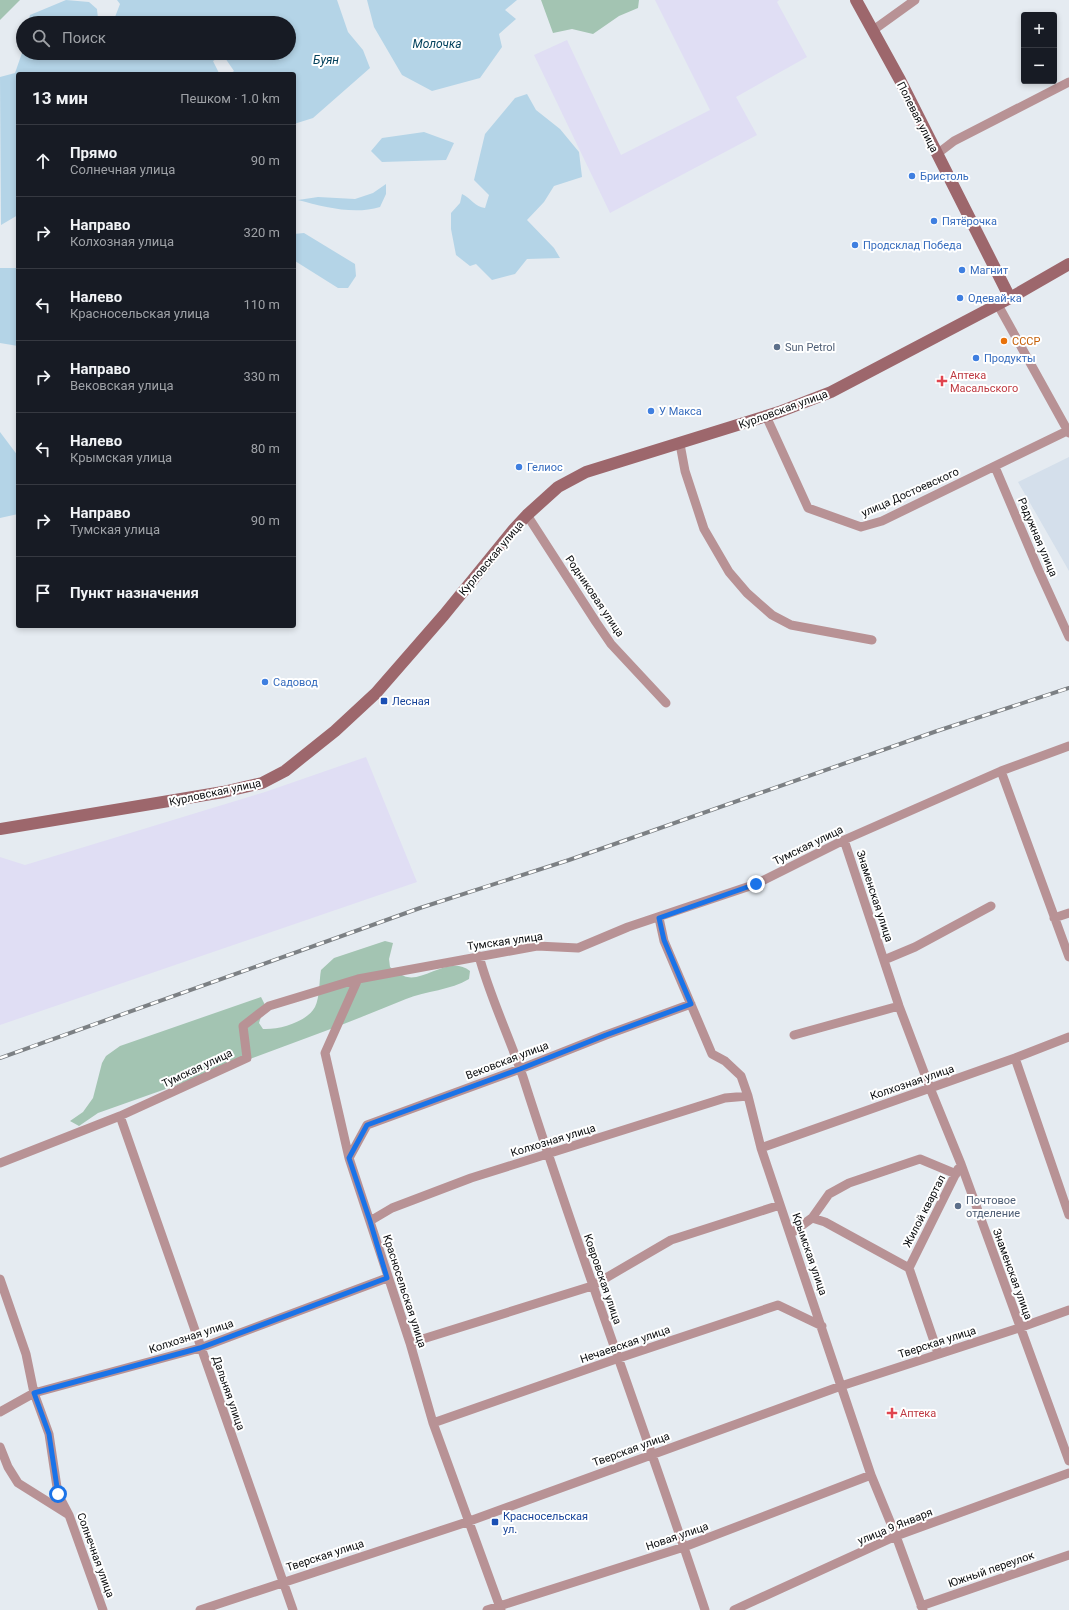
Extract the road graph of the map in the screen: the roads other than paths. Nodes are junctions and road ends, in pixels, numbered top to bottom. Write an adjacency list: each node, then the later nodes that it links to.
1 (856, 0): 3 (main road, Полевая улица)
2 (915, 0): 3 (street)
3 (872, 31): 5 (main road, Полевая улица)
4 (1069, 82): 5 (street)
5 (937, 154): 7 (main road, Полевая улица)
6 (1069, 264): 7 (main road, Курловская улица)
7 (1010, 298): 8 (main road, Курловская улица)
8 (998, 305): 9 (main road, Курловская улица); 10 (street)
9 (766, 416): 11 (main road, Курловская улица); 12 (street, улица Достоевского)
10 (1069, 431): 12 (street, улица Достоевского)
11 (680, 444): 13 (main road, Курловская улица); 15 (street)
12 (995, 467): 14 (street, Радужная улица)
13 (527, 515): 16 (street, Родниковая улица); 19 (main road, Курловская улица)
14 (1069, 637)
15 (872, 640)
16 (666, 703)
17 (1069, 746): 18 (street, Тумская улица)
18 (1001, 771): 20 (street, Тумская улица); 24 (street)
19 (0, 829)
20 (844, 840): 23 (street, Тумская улица); 27 (street, Знаменская улица)
21 (991, 906): 27 (street, Знаменская улица)
22 (1069, 913): 24 (street)
23 (659, 918): 25 (street, Тумская улица); 29 (street, Крымская улица)
24 (1054, 918): 26 (street)
25 (479, 956): 28 (street, Тумская улица); 34 (street, Ковровская улица)
26 (1069, 957)
27 (884, 960): 30 (street, Знаменская улица)
28 (358, 979): 37 (street, Тумская улица); 40 (street, Красносельская улица)
29 (691, 1004): 34 (street, Вековская улица); 36 (street, Крымская улица)
30 (899, 1006): 31 (street); 35 (street, Знаменская улица)
31 (794, 1035)
32 (1069, 1037): 33 (street, Колхозная улица)
33 (1015, 1058): 35 (street, Колхозная улица); 45 (street)
34 (520, 1069): 39 (street, Ковровская улица); 40 (street, Вековская улица)
35 (930, 1088): 38 (street, Колхозная улица); 42 (street, Знаменская улица)
36 (748, 1096): 38 (street, Крымская улица); 39 (street, Колхозная улица)
37 (120, 1116): 41 (street, Тумская улица); 57 (street, Дальняя улица)
38 (761, 1148): 44 (street, Крымская улица)
39 (547, 1154): 47 (street, Колхозная улица); 52 (street, Ковровская улица)
40 (349, 1158): 47 (street, Красносельская улица)
41 (0, 1162)
42 (961, 1164): 43 (street, Жилой квартал); 55 (street, Знаменская улица)
43 (956, 1174): 46 (street); 49 (street, Жилой квартал)
44 (780, 1205): 48 (street, Крымская улица); 52 (street)
45 (1069, 1215)
46 (812, 1218): 48 (street); 49 (street)
47 (370, 1221): 50 (street, Красносельская улица)
48 (790, 1234): 54 (street, Крымская улица)
49 (909, 1268): 58 (street)
50 (387, 1278): 56 (street, Красносельская улица); 57 (street, Колхозная улица)
51 (0, 1279): 61 (street, Солнечная улица)
52 (592, 1286): 56 (street); 59 (street, Ковровская улица)
53 (1069, 1310): 55 (street, Тверская улица)
54 (822, 1326): 59 (street, Нечаевская улица); 60 (street, Крымская улица)
55 (1019, 1328): 58 (street, Тверская улица); 66 (street, Знаменская улица)
56 (410, 1343): 63 (street, Красносельская улица)
57 (200, 1348): 61 (street, Колхозная улица); 74 (street, Дальняя улица)
58 (938, 1353): 60 (street, Тверская улица)
59 (619, 1358): 63 (street, Нечаевская улица); 65 (street, Ковровская улица)
60 (841, 1386): 65 (street, Тверская улица); 68 (street, Крымская улица)
61 (34, 1393): 62 (street, Колхозная улица); 69 (street, Солнечная улица)
62 (0, 1412)
63 (433, 1423): 70 (street, Красносельская улица)
64 (0, 1447): 69 (street)
65 (652, 1454): 70 (street, Тверская улица); 72 (street, Ковровская улица)
66 (1069, 1461)
67 (1069, 1473): 71 (street, улица 9 Января)
68 (871, 1475): 71 (street, Крымская улица); 72 (street, Новая улица)
69 (69, 1515): 77 (street, Солнечная улица)
70 (468, 1522): 74 (street, Тверская улица); 75 (street, Красносельская улица)
71 (896, 1536): 76 (street, Крымская улица); 82 (street, улица 9 Января)
72 (684, 1547): 75 (street, Новая улица); 81 (street, Ковровская улица)
73 (1069, 1555): 76 (street, Южный переулок)
74 (282, 1582): 78 (street, Тверская улица); 79 (street, Дальняя улица)
75 (500, 1608): 80 (street, Новая улица)
76 (922, 1608)
77 (103, 1610)
78 (200, 1610)
79 (292, 1610)
80 (487, 1610)
81 (705, 1610)
82 (734, 1610)

